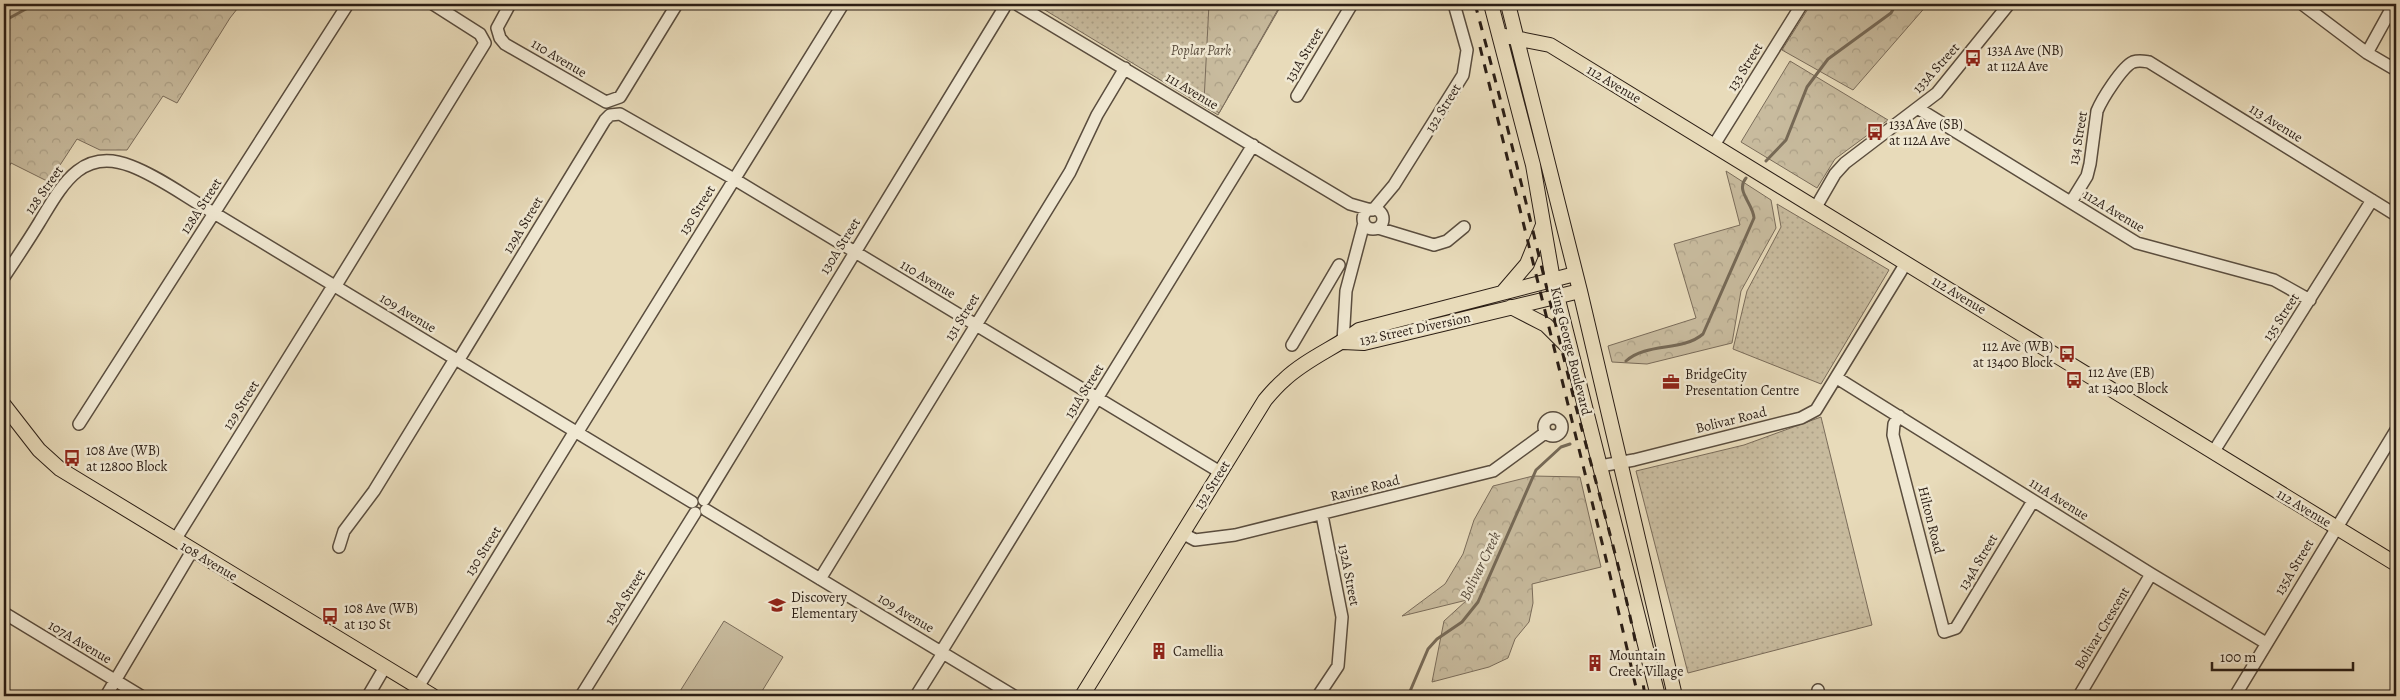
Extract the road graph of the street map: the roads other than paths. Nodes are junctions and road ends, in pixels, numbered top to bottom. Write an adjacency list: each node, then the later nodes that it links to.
1 (348, 4): 32 (street, 128A Street)
2 (432, 4): 43 (street, 129 Street)
3 (510, 4): 4 (street, 110 Avenue)
4 (677, 4)
5 (843, 4): 28 (street, 130 Street)
6 (1018, 4): 15 (street); 20 (street, 111 Avenue)
7 (1352, 4): 22 (street, 131A Street)
8 (1454, 4): 34 (street, 132 Street)
9 (1491, 4): 16 (main road, King George Boulevard)
10 (1508, 4): 17 (main road, King George Boulevard)
11 (1802, 4): 26 (street, 133 Street)
12 (2009, 4): 23 (street, 133A Street)
13 (2302, 4): 18 (street)
14 (2394, 4): 18 (street)
15 (1002, 6): 37 (street, 130A Street)
16 (1500, 34): 17 (main road, 112 Avenue); 35 (main road, King George Boulevard)
17 (1518, 39): 26 (main road, 112 Avenue); 40 (main road, King George Boulevard)
18 (2366, 52): 21 (street)
19 (2140, 60): 29 (street, 113 Avenue); 30 (street, 134 Street)
20 (1125, 68): 25 (street, 111 Avenue); 51 (street, 131 Street)
21 (2396, 70)
22 (1297, 96)
23 (1919, 109): 30 (street, 112A Avenue); 31 (street, 133A Street)
24 (620, 114): 28 (street, 110 Avenue); 55 (street, 129A Street)
25 (1253, 145): 34 (street, 111 Avenue); 57 (street, 131A Street)
26 (1714, 145): 31 (main road, 112 Avenue)
27 (104, 161): 32 (street, 109 Avenue); 41 (street, 128 Street)
28 (734, 179): 37 (street, 110 Avenue); 62 (street, 130 Street)
29 (2372, 200): 33 (street, 113 Avenue); 49 (street, 135 Street)
30 (2071, 202): 49 (street, 112A Avenue)
31 (1816, 207): 38 (main road, 112 Avenue)
32 (214, 214): 43 (street, 109 Avenue); 60 (street, 128A Street)
33 (2396, 215)
34 (1373, 219): 36 (street, 111 Avenue); 45 (street, 132 Street)
35 (1544, 225): 42 (main road, King George Boulevard); 46 (main road)
36 (1464, 227)
37 (854, 252): 51 (street, 110 Avenue); 69 (street, 130A Street)
38 (1906, 263): 56 (street, Bolivar Road); 64 (main road, 112 Avenue)
39 (1339, 265): 44 (street)
40 (1576, 274): 42 (main road, 132 Street Diversion); 47 (main road, King George Boulevard)
41 (4, 277)
42 (1553, 280): 46 (main road, 132 Street Diversion); 48 (main road, King George Boulevard)
43 (334, 286): 55 (street, 109 Avenue); 73 (street, 129 Street)
44 (1326, 288): 45 (street); 53 (street)
45 (1346, 291): 52 (street, 132 Street)
46 (1503, 292): 52 (main road, 132 Street Diversion)
47 (1580, 292): 48 (main road, 132 Street Diversion); 65 (main road, King George Boulevard)
48 (1557, 297): 50 (main road, 132 Street Diversion); 54 (main road, King George Boulevard)
49 (2310, 300): 64 (street, 135 Street)
50 (1511, 307): 52 (main road, 132 Street Diversion); 54 (main road)
51 (975, 325): 57 (street, 110 Avenue); 78 (street, 131 Street)
52 (1342, 342): 67 (main road, 132 Street)
53 (1292, 345)
54 (1571, 352): 66 (main road, King George Boulevard)
55 (457, 360): 62 (street, 109 Avenue); 74 (street, 129A Street)
56 (1837, 378): 59 (street, 111A Avenue); 65 (street, Bolivar Road)
57 (1097, 399): 67 (street, 110 Avenue); 82 (street, 131A Street)
58 (4, 405): 73 (main road, 108 Avenue)
59 (1899, 416): 68 (street, 111A Avenue); 80 (street, Hilton Road)
60 (79, 424)
61 (2396, 430): 71 (street, 135A Street)
62 (576, 432): 69 (street, 109 Avenue); 85 (street, 130 Street)
63 (1546, 433): 70 (street, Ravine Road)
64 (2214, 451): 71 (main road, 112 Avenue)
65 (1621, 462): 66 (street, Bolivar Road); 96 (main road, King George Boulevard)
66 (1600, 466): 95 (main road, King George Boulevard)
67 (1220, 472): 72 (main road, 132 Street)
68 (2033, 501): 77 (street, 111A Avenue); 80 (street, 134A Street)
69 (699, 506): 78 (street, 109 Avenue); 90 (street, 130A Street)
70 (1322, 514): 72 (street, Ravine Road); 94 (street, 132A Street)
71 (2336, 527): 76 (main road, 112 Avenue); 81 (street, 135A Street)
72 (1182, 533): 93 (main road, 132 Street)
73 (175, 540): 75 (main road, 108 Avenue)
74 (340, 547)
75 (192, 551): 83 (main road, 108 Avenue); 84 (street)
76 (2396, 564)
77 (2151, 574): 81 (street, 111A Avenue); 97 (street, Bolivar Crescent)
78 (820, 579): 82 (street, 109 Avenue)
79 (4, 613): 84 (street, 107A Avenue)
80 (1944, 632)
81 (2266, 643): 98 (street, 135A Street)
82 (942, 652): 91 (street, 131A Street); 92 (street, 109 Avenue)
83 (385, 667): 85 (main road, 108 Avenue); 88 (street)
84 (116, 681): 86 (street); 87 (street, 107A Avenue)
85 (418, 687): 89 (main road, 108 Avenue)
86 (106, 696)
87 (141, 696)
88 (368, 696)
89 (433, 696)
90 (581, 696)
91 (916, 696)
92 (1014, 696)
93 (1082, 696)
94 (1318, 696)
95 (1658, 696)
96 (1676, 696)
97 (2079, 696)
98 (2235, 696)

